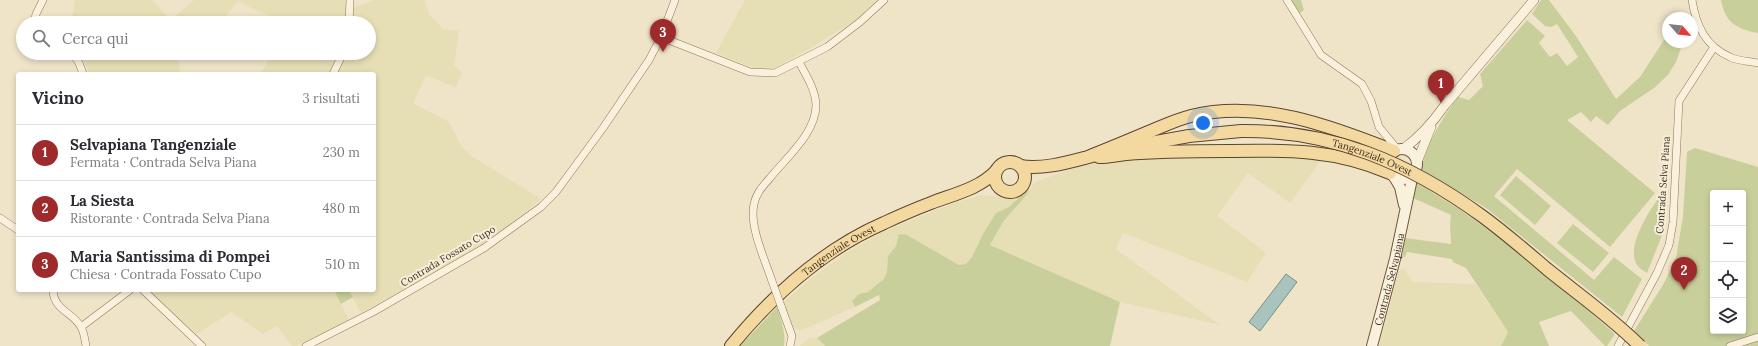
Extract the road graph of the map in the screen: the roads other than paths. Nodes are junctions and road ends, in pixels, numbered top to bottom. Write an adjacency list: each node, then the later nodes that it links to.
1 (43, 0): 8 (street)
2 (350, 0): 9 (street)
3 (675, 0): 10 (street, Contrada Fossato Cupo)
4 (884, 0): 14 (street)
5 (1287, 0): 19 (street)
6 (1534, 0): 18 (street)
7 (1692, 0): 11 (street)
8 (36, 16)
9 (349, 16)
10 (661, 37): 14 (street); 40 (street, Contrada Fossato Cupo)
11 (1714, 47): 15 (street); 44 (street, Contrada Selva Piana)
12 (77, 60): 16 (street)
13 (340, 60): 17 (street)
14 (799, 62): 42 (street, bridge)
15 (1758, 63)
16 (82, 72)
17 (334, 72)
18 (1433, 122): 19 (street); 21 (street)
19 (1398, 150): 20 (main road); 21 (main road); 26 (main road)
20 (1090, 156): 23 (main road, Tangenziale Ovest); 26 (main road); 45 (main road, Tangenziale Ovest, bridge)
21 (1417, 162): 25 (main road)
22 (1020, 166): 23 (main road, Tangenziale Ovest); 24 (main road); 27 (main road)
23 (1050, 166): 27 (main road, Tangenziale Ovest)
24 (996, 171): 28 (main road); 29 (main road, Tangenziale Ovest)
25 (1413, 174): 26 (main road); 30 (main road, Contrada Selvapiana)
26 (1392, 175): 30 (main road, Contrada Selvapiana)
27 (1024, 182): 28 (main road)
28 (1000, 188): 29 (main road, Tangenziale Ovest)
29 (969, 189): 41 (main road, Tangenziale Ovest)
30 (1405, 211): 43 (main road, Contrada Selvapiana)
31 (0, 218): 32 (street)
32 (16, 229)
33 (52, 292): 36 (street)
34 (127, 292): 36 (street)
35 (145, 292): 39 (street)
36 (81, 327): 38 (street)
37 (1758, 337): 46 (street)
38 (86, 346)
39 (202, 346)
40 (306, 346)
41 (732, 346)
42 (790, 346)
43 (1372, 346)
44 (1618, 346)
45 (1640, 346)
46 (1730, 346)

